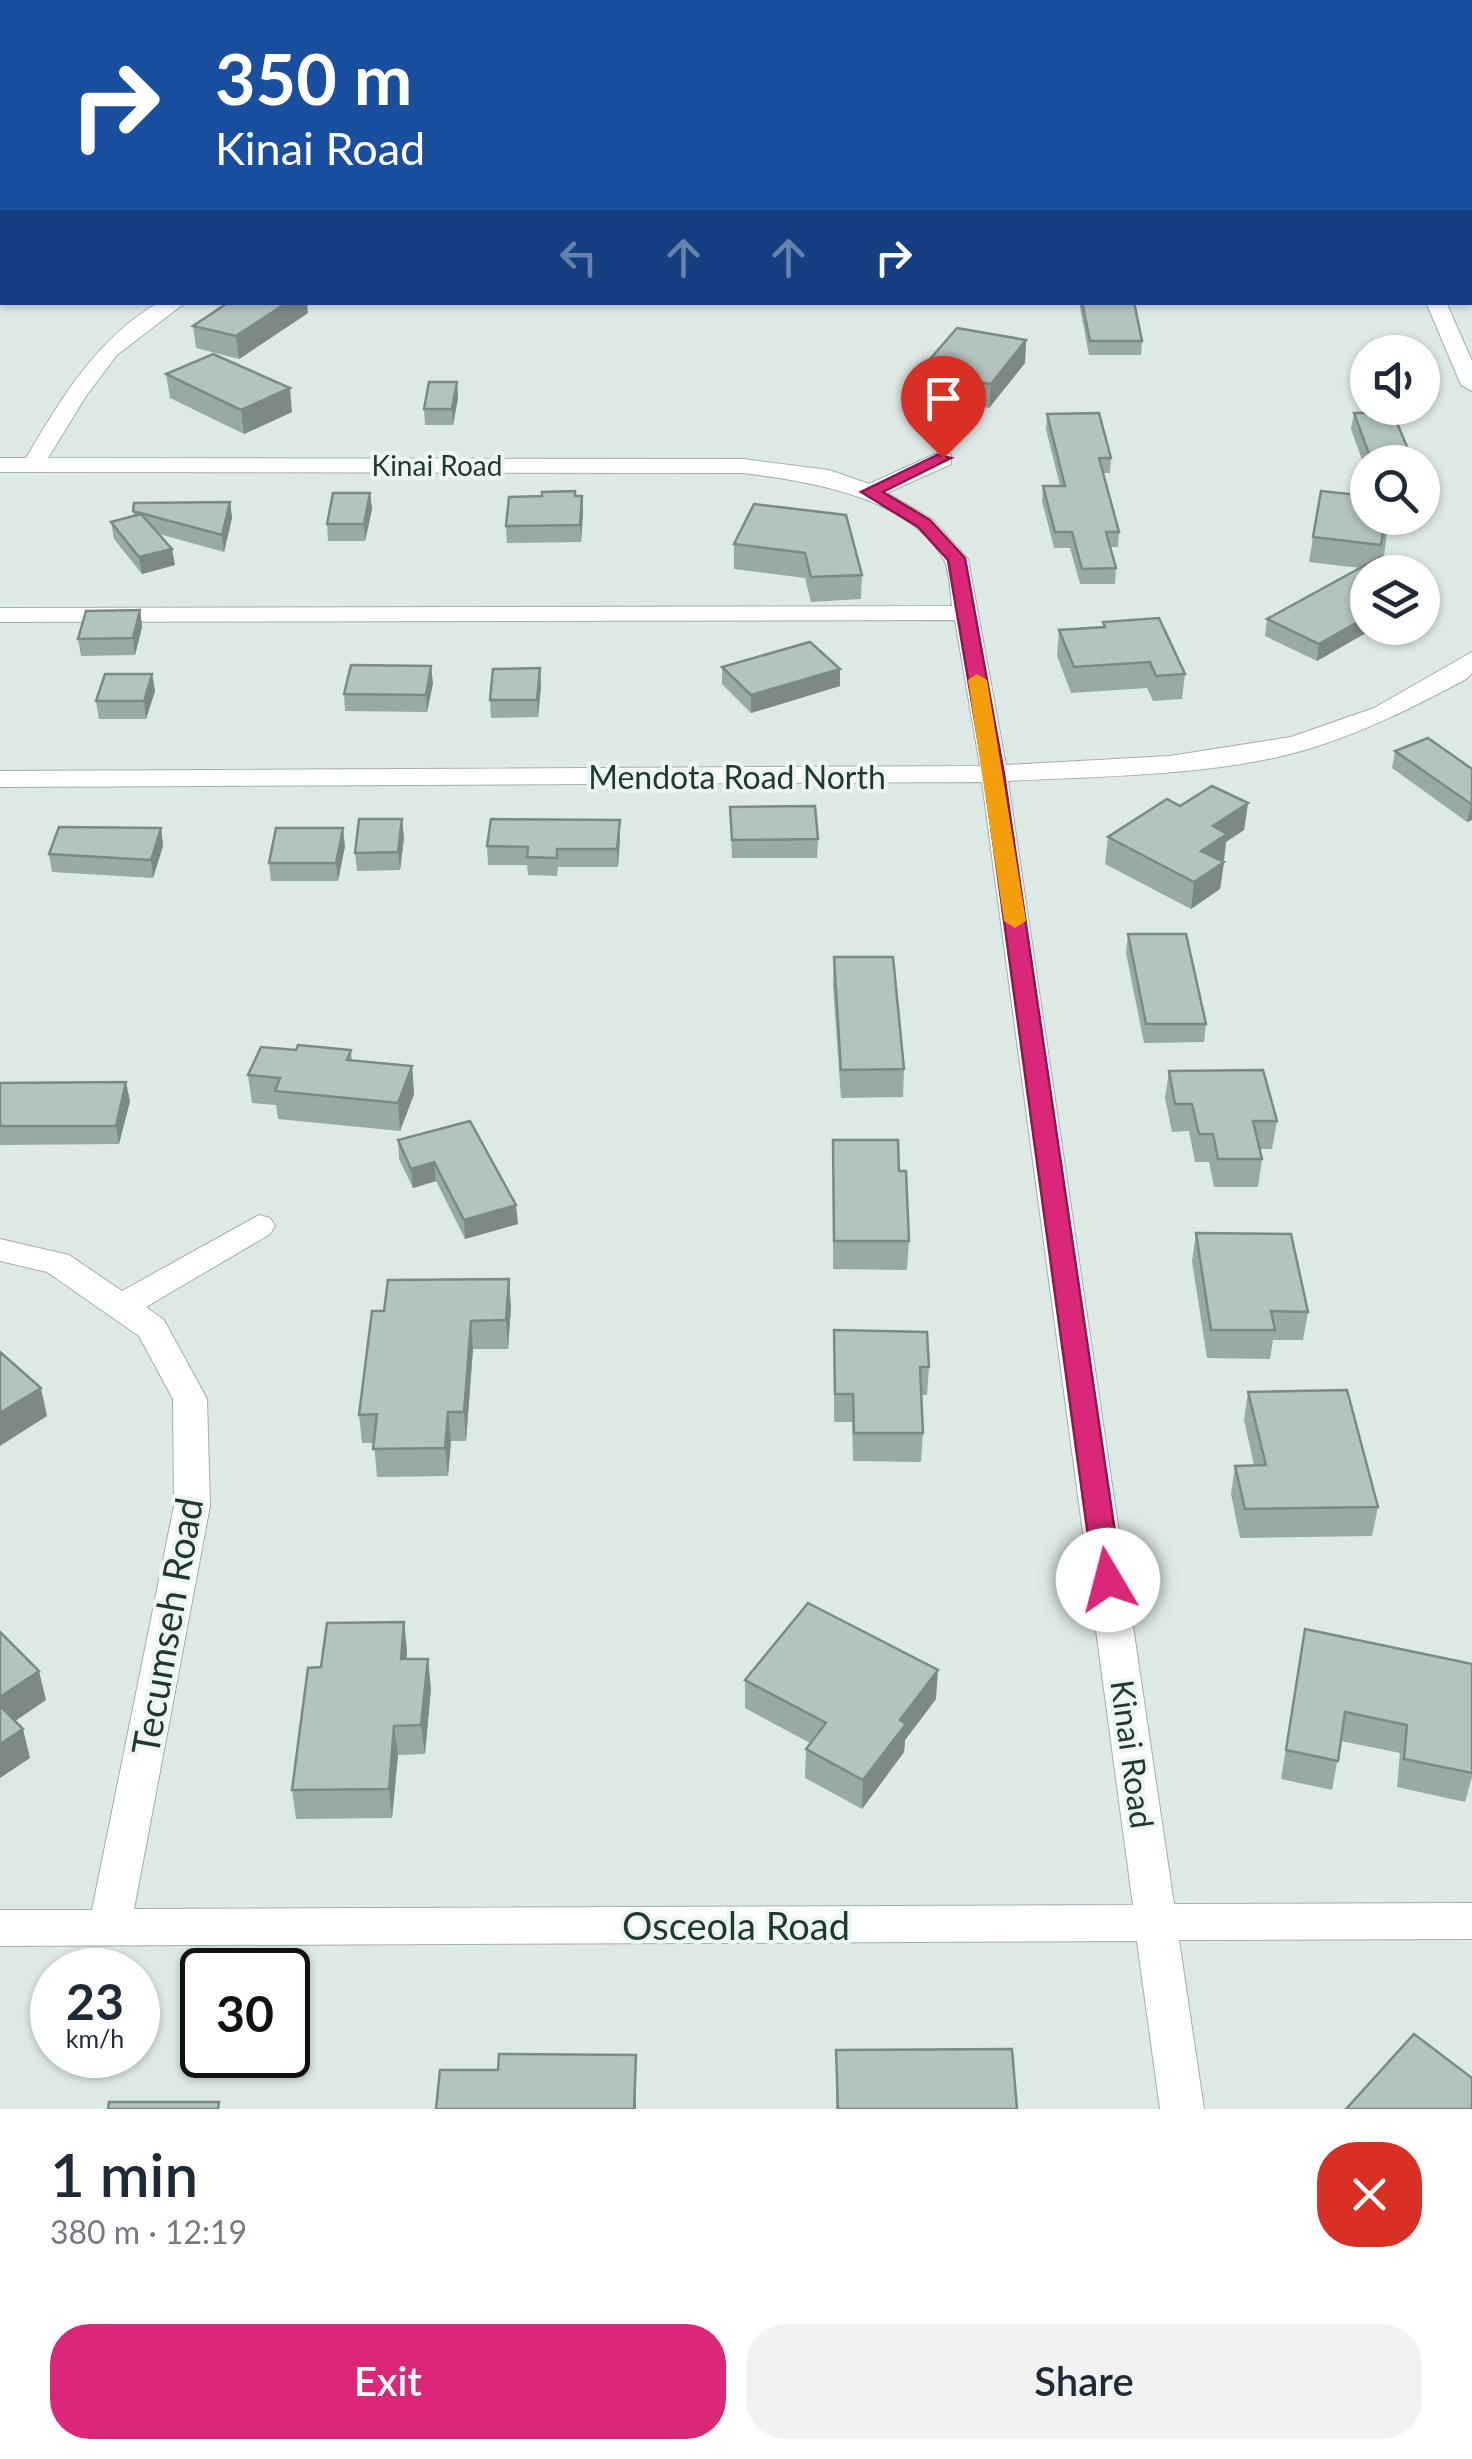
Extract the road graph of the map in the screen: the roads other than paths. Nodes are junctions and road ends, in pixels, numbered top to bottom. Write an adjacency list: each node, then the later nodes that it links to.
1 (170, 305): 6 (street)
2 (1437, 305): 3 (street)
3 (1472, 384)
4 (943, 458): 7 (street)
5 (0, 465): 6 (street, Kinai Road)
6 (34, 465): 7 (street, Kinai Road)
7 (870, 492): 8 (street, Kinai Road)
8 (966, 612): 9 (street); 11 (street, Kinai Road)
9 (0, 615)
10 (1467, 672): 11 (street, Mendota Road North)
11 (994, 774): 12 (street, Mendota Road North); 18 (street, Kinai Road)
12 (0, 779)
13 (259, 1226): 15 (street)
14 (0, 1250): 15 (street, Tecumseh Road)
15 (121, 1307): 17 (street, Tecumseh Road)
16 (1472, 1921): 18 (street, Osceola Road)
17 (110, 1925): 18 (street, Osceola Road); 19 (street, Osceola Road)
18 (1157, 1925): 20 (street, Kinai Road)
19 (0, 1928)
20 (1182, 2109)

